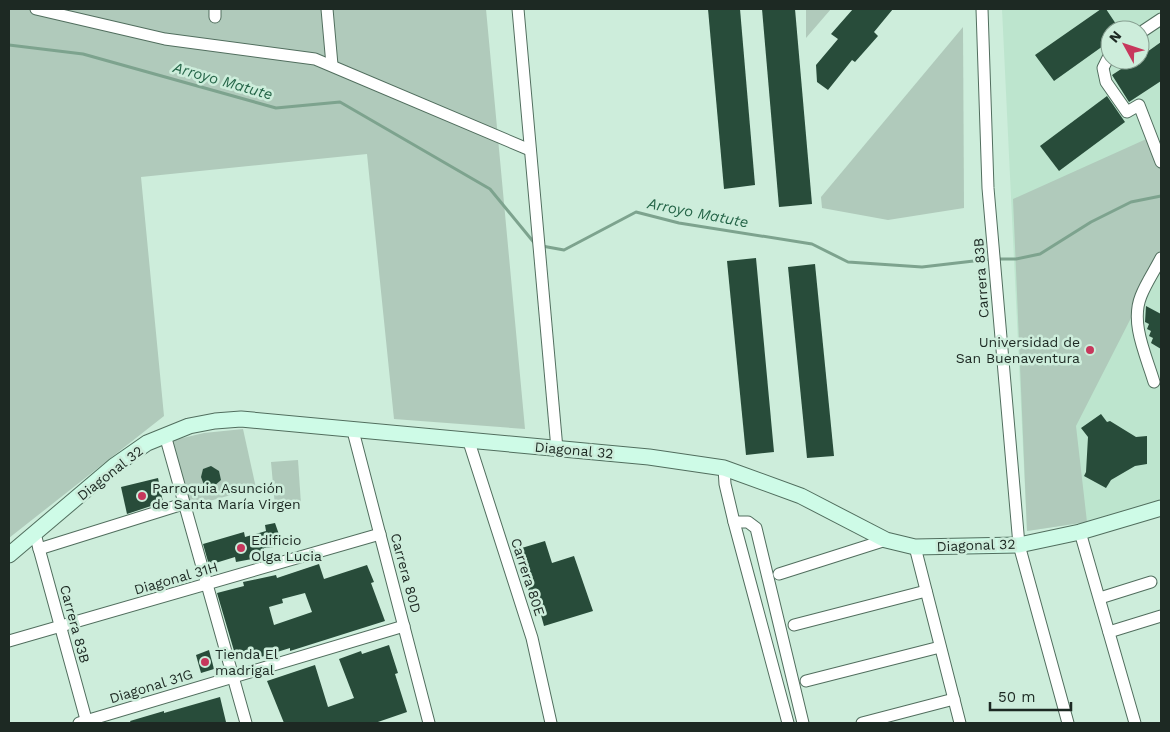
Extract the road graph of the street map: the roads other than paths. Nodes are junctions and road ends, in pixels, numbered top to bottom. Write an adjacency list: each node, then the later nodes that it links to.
1 (36, 9): 7 (street)
2 (327, 9): 7 (street)
3 (518, 9): 9 (street)
4 (982, 9): 25 (street, Carrera 83B)
5 (1161, 19): 6 (street)
6 (1150, 27)
7 (332, 65): 9 (street)
8 (1103, 70): 10 (street)
9 (530, 150): 16 (street)
10 (1161, 162)
11 (1161, 258): 12 (street)
12 (1154, 382)
13 (353, 431): 14 (street, Diagonal 32); 15 (street, Diagonal 32); 23 (street, Carrera 80D)
14 (165, 435): 18 (street); 22 (street, Diagonal 32)
15 (469, 442): 16 (street, Diagonal 32); 47 (street, Carrera 80E)
16 (557, 449): 17 (street, Diagonal 32)
17 (724, 468): 20 (street); 24 (street, Diagonal 32)
18 (184, 504): 27 (street); 31 (street)
19 (1161, 508): 21 (street, Diagonal 32)
20 (734, 522): 48 (street); 49 (street)
21 (1080, 532): 25 (street, Diagonal 32); 33 (street)
22 (35, 534): 27 (street, Carrera 83B); 28 (street, Diagonal 32)
23 (380, 534): 31 (street, Diagonal 31H); 37 (street, Carrera 80D)
24 (886, 540): 26 (street, Diagonal 32); 29 (street)
25 (1019, 545): 26 (street, Diagonal 32); 52 (street, Carrera 83B)
26 (915, 547): 32 (street)
27 (39, 549): 36 (street, Carrera 83B)
28 (9, 555)
29 (779, 574)
30 (1151, 582): 33 (street)
31 (206, 585): 36 (street, Diagonal 31H); 41 (street)
32 (926, 591): 35 (street); 40 (street)
33 (1100, 598): 38 (street)
34 (1161, 616): 38 (street)
35 (794, 625)
36 (60, 626): 39 (street, Diagonal 31H); 44 (street, Carrera 83B)
37 (404, 626): 41 (street, Diagonal 31G); 46 (street, Carrera 80D)
38 (1109, 632): 53 (street)
39 (9, 641)
40 (940, 646): 42 (street); 43 (street)
41 (232, 677): 44 (street, Diagonal 31G); 45 (street)
42 (806, 681)
43 (954, 699): 50 (street); 51 (street)
44 (84, 723)
45 (246, 723)
46 (429, 723)
47 (551, 723)
48 (788, 723)
49 (803, 723)
50 (862, 723)
51 (960, 723)
52 (1068, 723)
53 (1135, 723)

